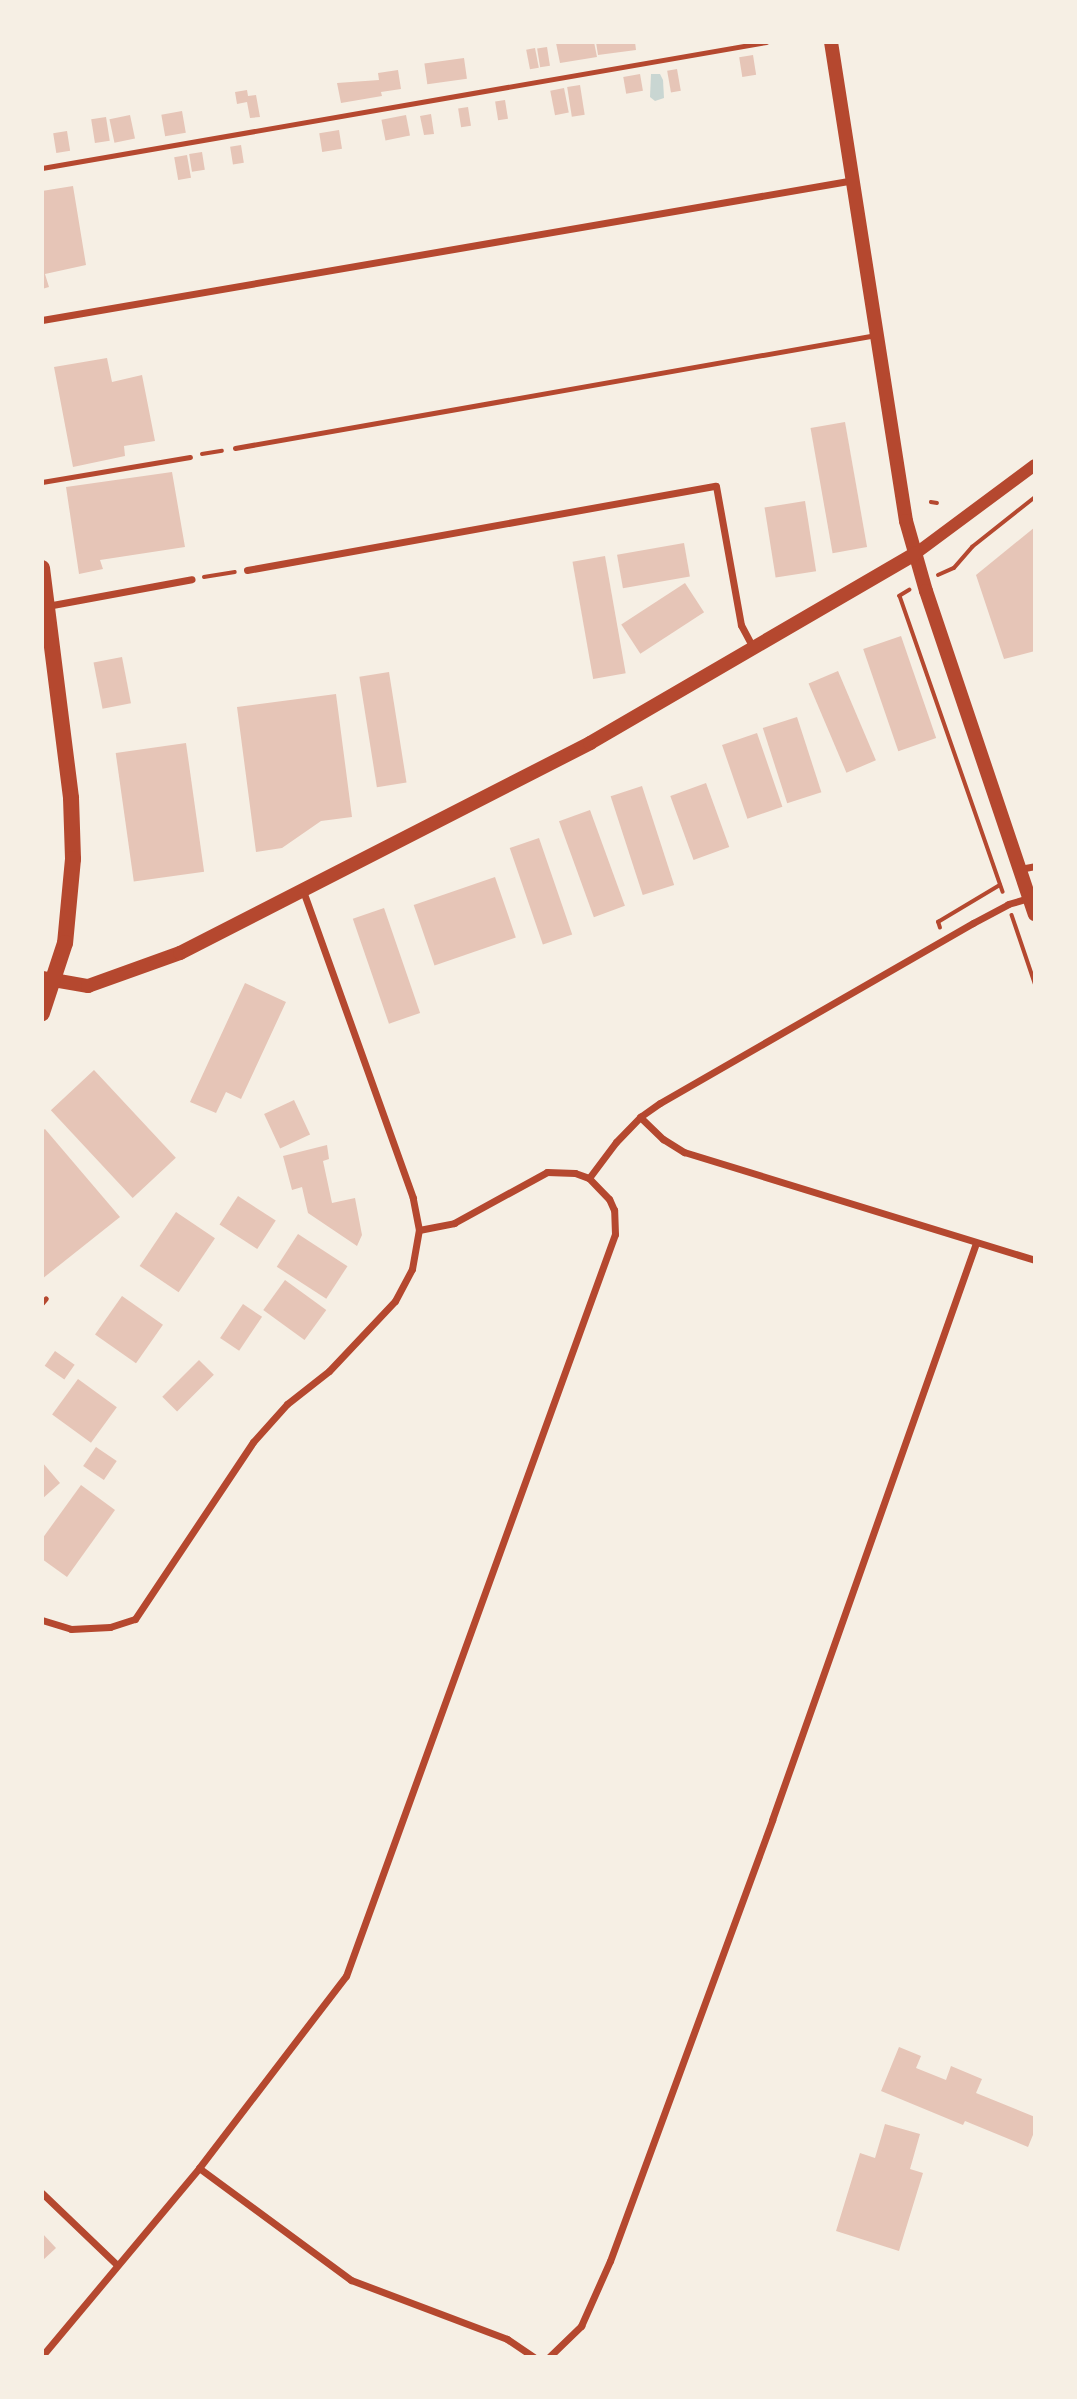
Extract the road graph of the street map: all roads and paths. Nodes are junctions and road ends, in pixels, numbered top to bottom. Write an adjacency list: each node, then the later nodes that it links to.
1 (766, 42): 3 (lane)
2 (831, 42): 4 (main road)
3 (42, 168)
4 (854, 180): 5 (street); 6 (main road)
5 (42, 320)
6 (878, 334): 7 (lane); 12 (main road)
7 (235, 449): 8 (path)
8 (190, 457): 10 (lane)
9 (1035, 465): 12 (street)
10 (42, 482)
11 (1035, 497): 16 (path)
12 (915, 554): 16 (main road); 18 (main road)
13 (42, 569): 17 (main road)
14 (247, 570): 15 (path); 18 (street)
15 (192, 579): 17 (street)
16 (924, 582): 20 (main road); 21 (path)
17 (47, 606): 27 (main road)
18 (753, 649): 22 (main road)
19 (1035, 866): 20 (street)
20 (1020, 869): 23 (main road)
21 (1000, 885): 24 (path); 26 (path)
22 (302, 889): 27 (main road); 32 (street)
23 (1029, 898): 24 (street); 25 (main road)
24 (1008, 904): 26 (street); 28 (path)
25 (1035, 914)
26 (945, 939): 30 (street)
27 (48, 980): 29 (main road)
28 (1035, 983)
29 (42, 1013)
30 (640, 1117): 31 (street); 33 (street)
31 (589, 1178): 32 (street); 36 (street)
32 (419, 1230): 35 (street)
33 (976, 1243): 34 (street); 40 (street)
34 (1035, 1260)
35 (42, 1620)
36 (199, 2168): 38 (street); 41 (street)
37 (42, 2193): 38 (street)
38 (116, 2264): 39 (street)
39 (42, 2356)
40 (552, 2356)
41 (534, 2357)

